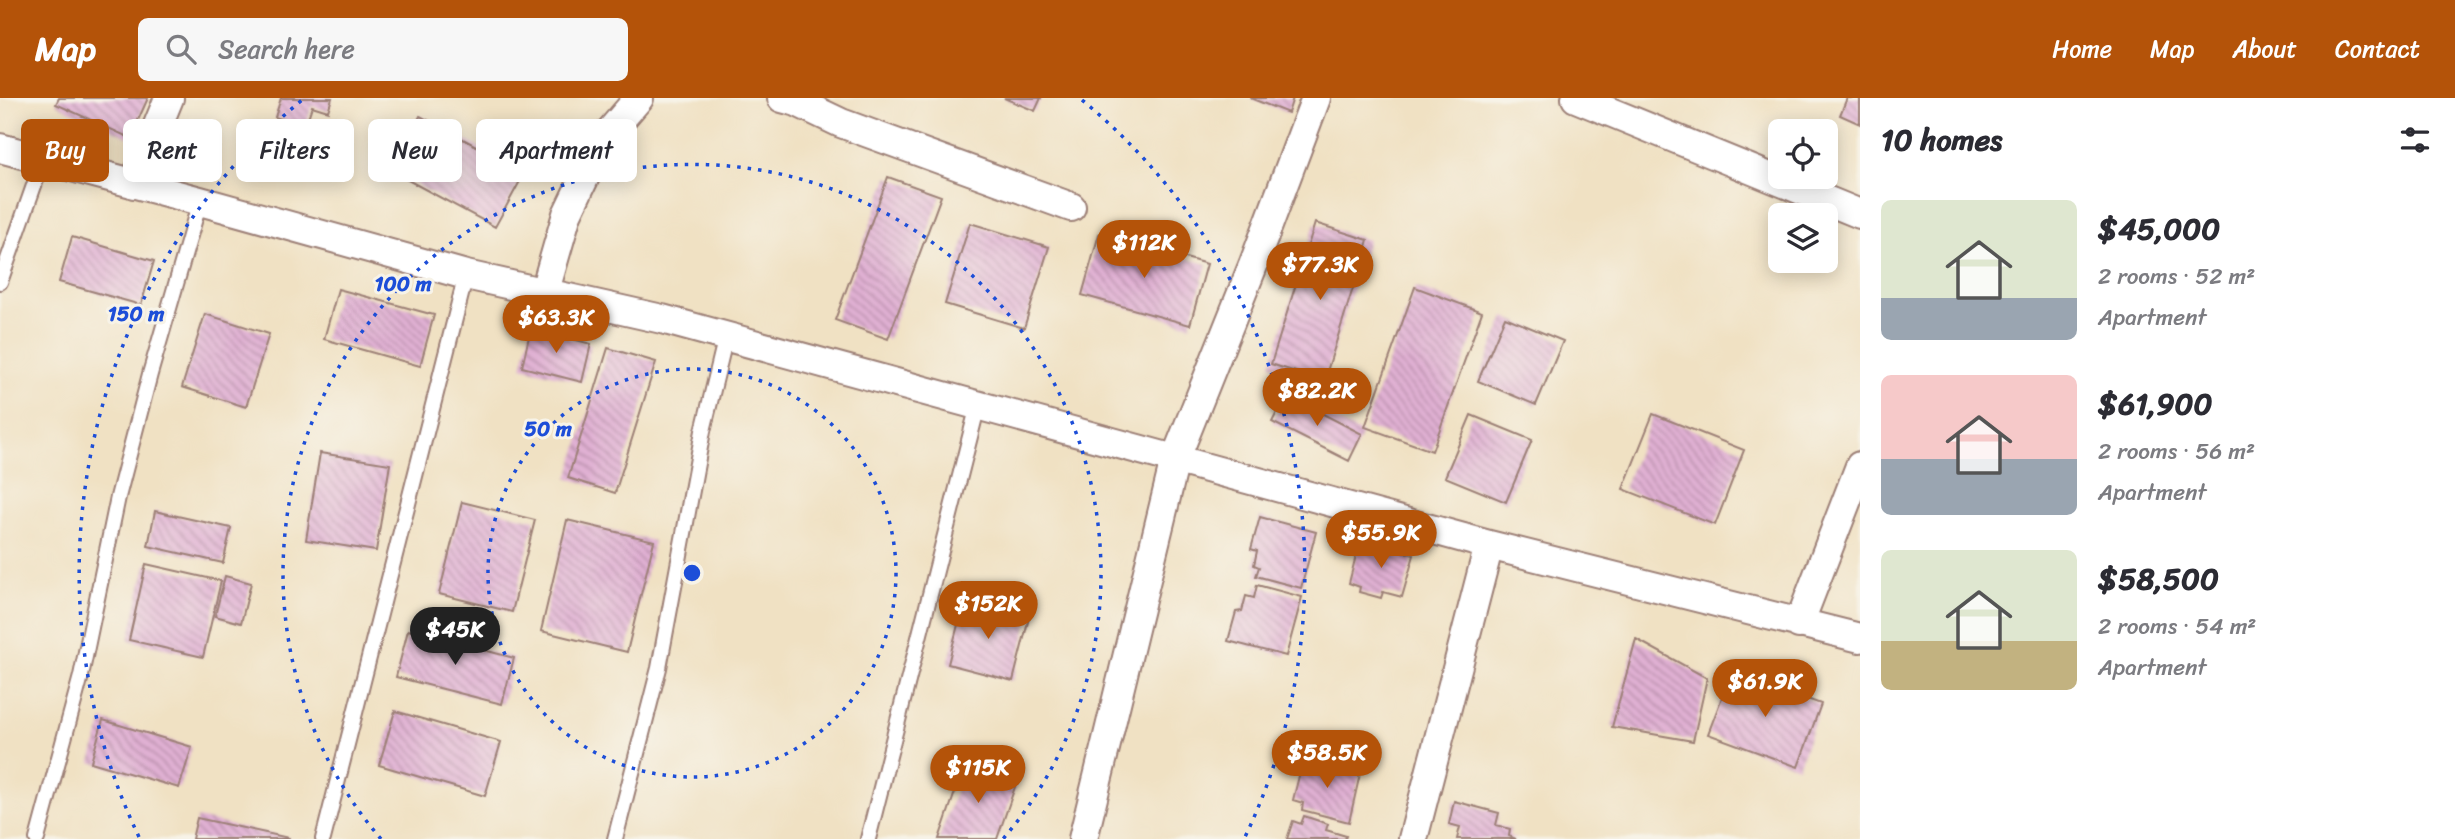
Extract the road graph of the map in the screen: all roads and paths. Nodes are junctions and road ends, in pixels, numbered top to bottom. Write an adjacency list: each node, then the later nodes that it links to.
1 (169, 98): 10 (street)
2 (639, 98): 16 (street)
3 (782, 98): 12 (street)
4 (1316, 98): 19 (street)
5 (1576, 98): 13 (street)
6 (0, 148): 7 (street)
7 (21, 154)
8 (109, 177): 10 (street)
9 (35, 182): 15 (lane)
10 (134, 184): 11 (street)
11 (200, 201): 14 (street); 24 (lane)
12 (1071, 206)
13 (1860, 214)
14 (466, 275): 16 (street); 25 (lane)
15 (0, 282)
16 (544, 294): 17 (street)
17 (726, 336): 18 (street); 26 (lane)
18 (978, 405): 19 (street); 27 (lane)
19 (1175, 460): 21 (street); 28 (street)
20 (1860, 466): 22 (street)
21 (1489, 545): 22 (street); 29 (street)
22 (1799, 624): 23 (street)
23 (1860, 638)
24 (37, 839)
25 (323, 839)
26 (615, 839)
27 (867, 839)
28 (1083, 839)
29 (1412, 839)

